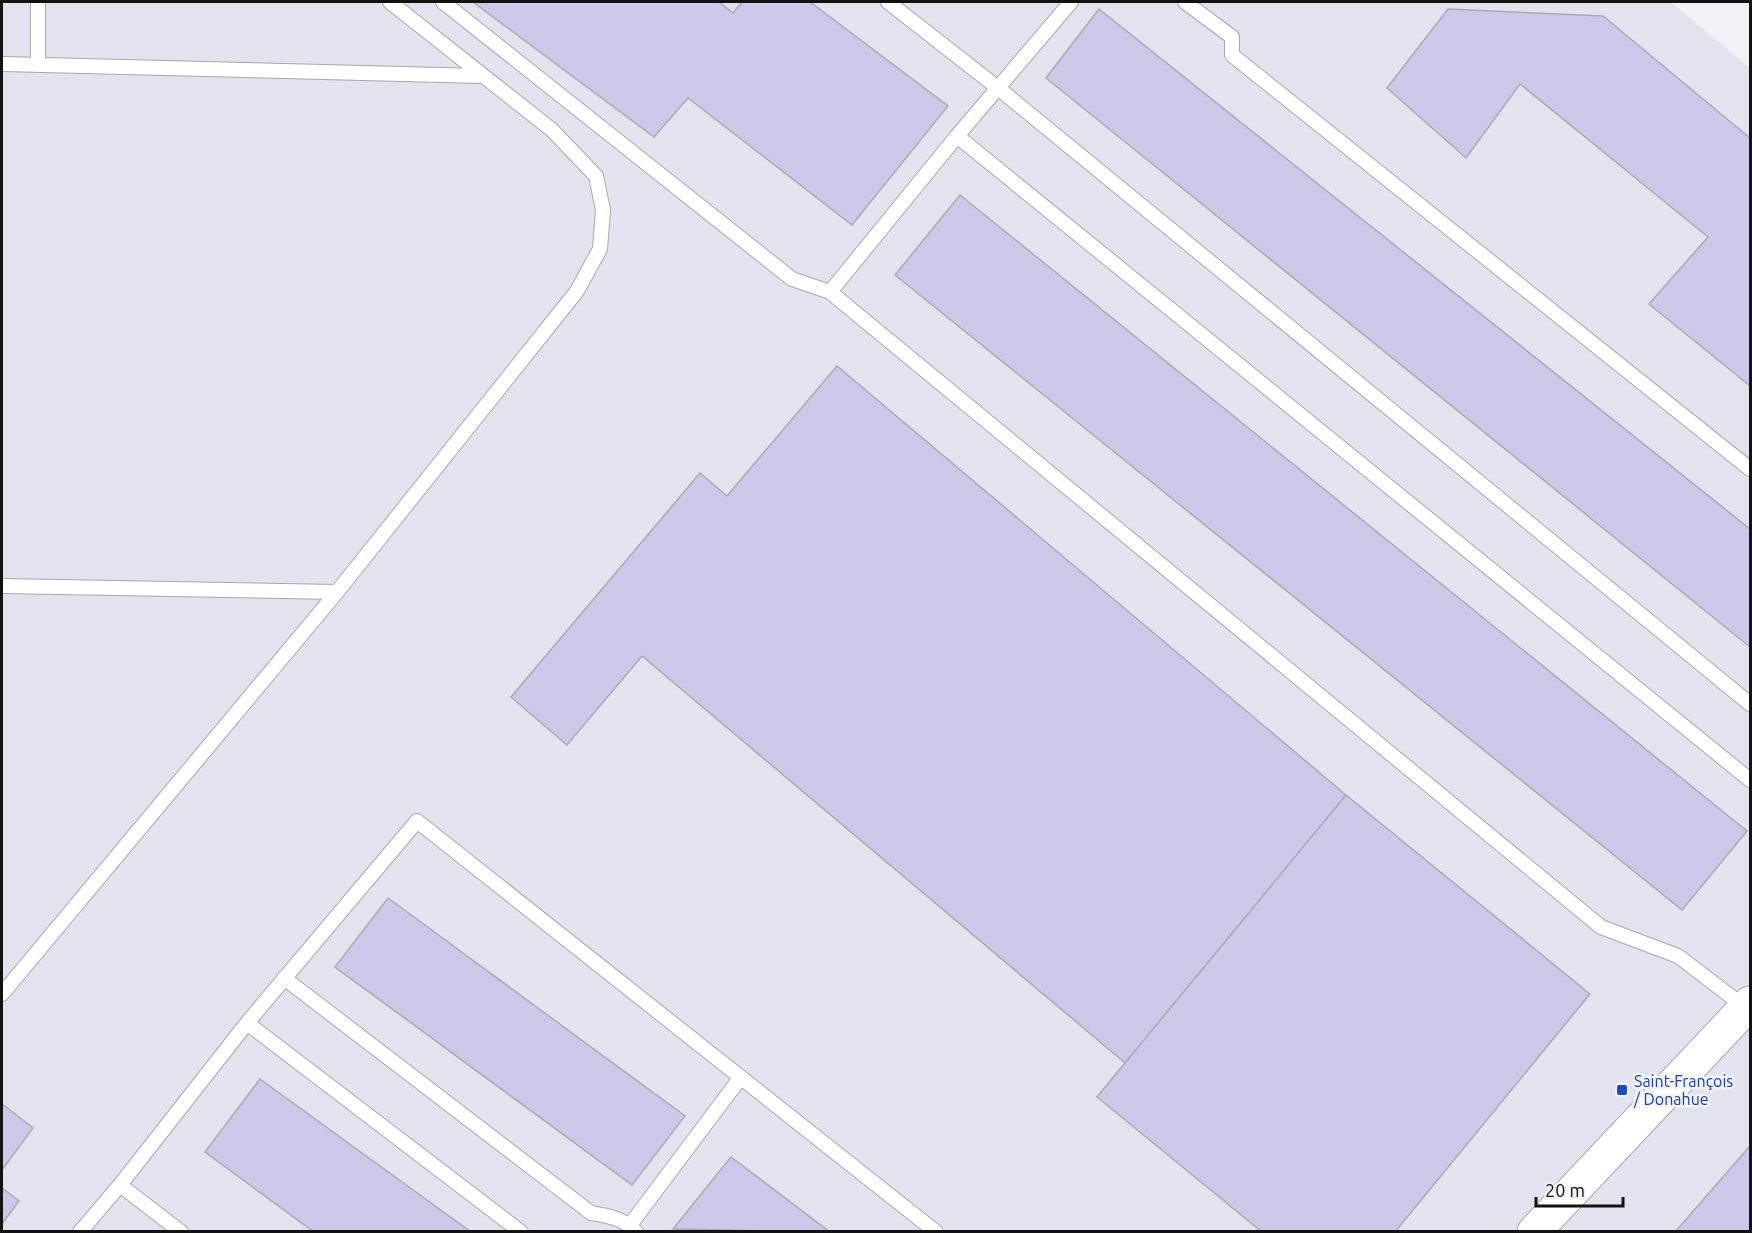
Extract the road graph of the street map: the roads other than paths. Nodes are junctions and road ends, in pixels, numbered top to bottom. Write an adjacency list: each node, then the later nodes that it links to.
1 (38, 2): 8 (lane)
2 (390, 2): 9 (lane)
3 (443, 2): 12 (lane)
4 (888, 2): 10 (lane)
5 (1071, 2): 10 (lane)
6 (1185, 2): 13 (lane)
7 (2, 64): 8 (lane)
8 (38, 65): 9 (lane)
9 (481, 76): 15 (lane)
10 (998, 88): 11 (lane); 16 (lane)
11 (957, 136): 12 (lane); 17 (lane)
12 (830, 292): 20 (lane)
13 (1750, 468)
14 (2, 586): 15 (lane)
15 (337, 592): 19 (lane)
16 (1750, 704)
17 (1750, 780)
18 (284, 978): 21 (lane); 22 (lane); 24 (lane)
19 (2, 994)
20 (1748, 1006): 29 (street)
21 (247, 1023): 23 (lane); 27 (lane)
22 (741, 1077): 24 (lane); 28 (lane)
23 (120, 1185): 25 (lane); 26 (lane)
24 (633, 1228)
25 (80, 1232)
26 (181, 1232)
27 (521, 1232)
28 (936, 1232)
29 (1534, 1232)

